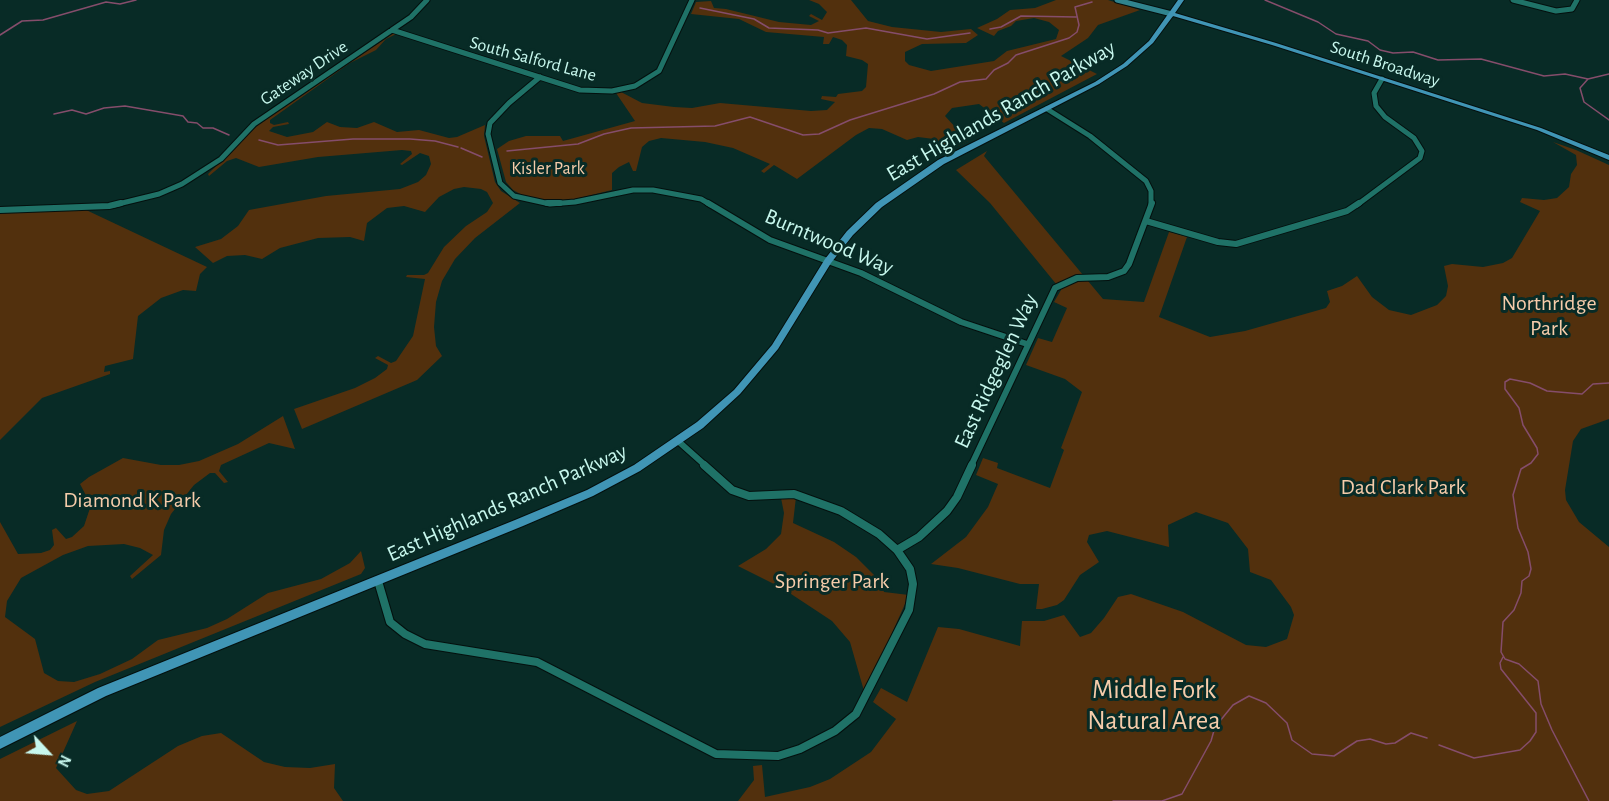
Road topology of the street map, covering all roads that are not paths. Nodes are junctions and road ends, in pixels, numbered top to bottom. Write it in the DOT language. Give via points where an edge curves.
graph roads {
  1 [pos="427,0"];
  2 [pos="692,0"];
  3 [pos="1117,0"];
  4 [pos="1129,0"];
  5 [pos="1181,0"];
  6 [pos="1187,0"];
  7 [pos="1514,0"];
  8 [pos="1576,0"];
  9 [pos="1149,8"];
  10 [pos="1172,15"];
  11 [pos="392,30"];
  12 [pos="540,77"];
  13 [pos="1382,79"];
  14 [pos="1047,110"];
  15 [pos="1609,158"];
  16 [pos="0,210"];
  17 [pos="1146,221"];
  18 [pos="828,261"];
  19 [pos="1027,344"];
  20 [pos="678,441"];
  21 [pos="897,550"];
  22 [pos="378,581"];
  23 [pos="0,743"];
  1 -- 11 [label="street, Gateway Drive"];
  2 -- 12 [label="street, South Salford Lane" via="663,65 648,80 601,92 580,90"];
  3 -- 9 [label="main road, South Broadway"];
  4 -- 9 [label="main road, South Broadway"];
  5 -- 10 [label="main road"];
  6 -- 10 [label="main road"];
  7 -- 8 [label="street" via="1556,11 1572,9"];
  9 -- 10 [label="main road, South Broadway"];
  10 -- 13 [label="main road, South Broadway"];
  10 -- 14 [label="main road, East Highlands Ranch Parkway" via="1151,42 1125,65"];
  11 -- 12 [label="street, South Salford Lane"];
  11 -- 16 [label="street, Gateway Drive" via="254,124 221,159 200,174 159,194 109,206"];
  12 -- 18 [label="street, Burntwood Way" via="490,123 488,134 500,183 514,196 550,204 633,190 675,192 701,199 770,240"];
  13 -- 15 [label="main road, South Broadway" via="1560,136"];
  13 -- 17 [label="street" via="1374,93 1376,106 1414,138 1422,151 1420,158 1347,211 1236,244"];
  14 -- 17 [label="street, East Ridgeglen Way" via="1090,136 1146,182 1153,199"];
  14 -- 18 [label="main road, East Highlands Ranch Parkway" via="941,162 908,183 850,233"];
  17 -- 19 [label="street, East Ridgeglen Way" via="1124,270 1108,277 1077,278 1055,288"];
  18 -- 19 [label="street, Burntwood Way" via="961,322"];
  18 -- 20 [label="main road, East Highlands Ranch Parkway" via="753,375 719,410"];
  19 -- 21 [label="street, East Ridgeglen Way" via="957,497 919,537"];
  20 -- 21 [label="street" via="732,490 749,496 794,494 828,505 866,525"];
  20 -- 22 [label="main road, East Highlands Ranch Parkway" via="590,493"];
  21 -- 22 [label="street" via="910,569 913,584 909,610 856,714 835,731 778,756 716,754 537,663 425,644 390,622"];
  22 -- 23 [label="main road, East Highlands Ranch Parkway" via="102,692"];
}
